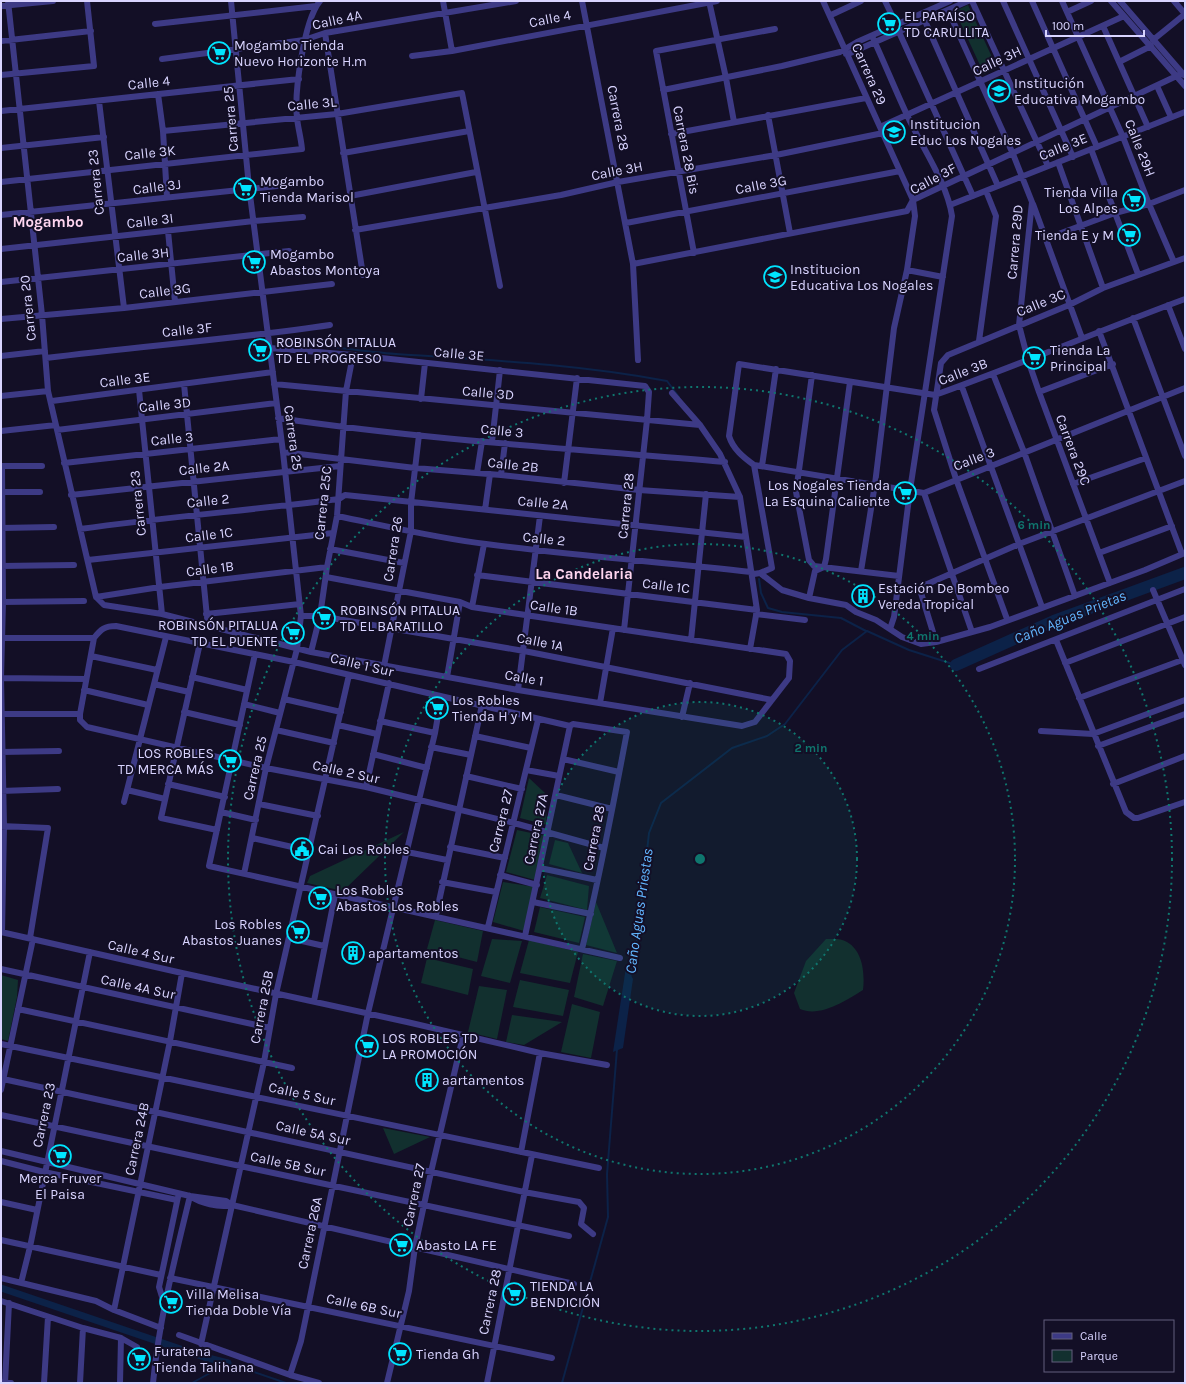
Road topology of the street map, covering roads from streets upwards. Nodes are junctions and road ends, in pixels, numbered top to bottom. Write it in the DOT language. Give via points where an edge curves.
graph roads {
  1 [pos="53,1"];
  2 [pos="87,1"];
  3 [pos="231,1"];
  4 [pos="443,1"];
  5 [pos="516,1"];
  6 [pos="582,1"];
  7 [pos="717,1"];
  8 [pos="823,1"];
  9 [pos="861,1"];
  10 [pos="885,1"];
  11 [pos="968,1"];
  12 [pos="972,1"];
  13 [pos="1003,1"];
  14 [pos="1032,1"];
  15 [pos="1062,1"];
  16 [pos="1091,1"];
  17 [pos="1111,1"];
  18 [pos="1120,1"];
  19 [pos="1174,1"];
  20 [pos="709,2"];
  21 [pos="946,2"];
  22 [pos="8,3"];
  23 [pos="318,3"];
  24 [pos="1,6"];
  25 [pos="948,10"];
  26 [pos="1067,12"];
  27 [pos="444,14"];
  28 [pos="1185,14"];
  29 [pos="831,15"];
  30 [pos="233,16"];
  31 [pos="1124,16"];
  32 [pos="925,21"];
  33 [pos="155,24"];
  34 [pos="588,24"];
  35 [pos="1103,26"];
  36 [pos="898,28"];
  37 [pos="775,29"];
  38 [pos="90,31"];
  39 [pos="325,33"];
  40 [pos="872,36"];
  41 [pos="1079,37"];
  42 [pos="12,40"];
  43 [pos="304,40"];
  44 [pos="1,41"];
  45 [pos="717,41"];
  46 [pos="876,43"];
  47 [pos="1152,43"];
  48 [pos="1054,48"];
  49 [pos="235,50"];
  50 [pos="842,50"];
  51 [pos="452,51"];
  52 [pos="848,54"];
  53 [pos="412,56"];
  54 [pos="162,59"];
  55 [pos="1029,60"];
  56 [pos="1119,62"];
  57 [pos="1004,71"];
  58 [pos="16,73"];
  59 [pos="1,75"];
  60 [pos="1182,75"];
  61 [pos="726,78"];
  62 [pos="299,79"];
  63 [pos="981,82"];
  64 [pos="240,85"];
  65 [pos="1157,86"];
  66 [pos="1185,86"];
  67 [pos="663,90"];
  68 [pos="957,93"];
  69 [pos="158,94"];
  70 [pos="1134,97"];
  71 [pos="866,98"];
  72 [pos="99,101"];
  73 [pos="932,104"];
  74 [pos="18,109"];
  75 [pos="1110,109"];
  76 [pos="1,111"];
  77 [pos="1185,112"];
  78 [pos="337,114"];
  79 [pos="768,115"];
  80 [pos="907,115"];
  81 [pos="297,117"];
  82 [pos="1171,117"];
  83 [pos="1086,119"];
  84 [pos="244,122"];
  85 [pos="734,122"];
  86 [pos="1148,127"];
  87 [pos="881,130"];
  88 [pos="163,131"];
  89 [pos="468,131"];
  90 [pos="1062,131"];
  91 [pos="671,134"];
  92 [pos="1123,136"];
  93 [pos="104,137"];
  94 [pos="1038,142"];
  95 [pos="23,146"];
  96 [pos="1,148"];
  97 [pos="1094,148"];
  98 [pos="343,153"];
  99 [pos="1013,154"];
  100 [pos="246,155"];
  101 [pos="776,155"];
  102 [pos="1072,156"];
  103 [pos="1058,162"];
  104 [pos="165,164"];
  105 [pos="989,165"];
  106 [pos="1048,166"];
  107 [pos="107,170"];
  108 [pos="900,171"];
  109 [pos="476,172"];
  110 [pos="678,172"];
  111 [pos="964,177"];
  112 [pos="1022,177"];
  113 [pos="27,179"];
  114 [pos="1,182"];
  115 [pos="315,182"];
  116 [pos="618,182"];
  117 [pos="998,186"];
  118 [pos="249,187"];
  119 [pos="942,187"];
  120 [pos="1185,190"];
  121 [pos="986,191"];
  122 [pos="783,193"];
  123 [pos="350,196"];
  124 [pos="973,196"];
  125 [pos="168,197"];
  126 [pos="913,200"];
  127 [pos="1032,202"];
  128 [pos="110,204"];
  129 [pos="1149,204"];
  130 [pos="950,205"];
  131 [pos="484,208"];
  132 [pos="30,212"];
  133 [pos="686,212"];
  134 [pos="1115,213"];
  135 [pos="1,215"];
  136 [pos="303,217"];
  137 [pos="254,221"];
  138 [pos="626,223"];
  139 [pos="1082,226"];
  140 [pos="355,230"];
  141 [pos="168,231"];
  142 [pos="790,233"];
  143 [pos="115,237"];
  144 [pos="1045,239"];
  145 [pos="33,245"];
  146 [pos="1,249"];
  147 [pos="288,251"];
  148 [pos="694,253"];
  149 [pos="257,254"];
  150 [pos="1185,258"];
  151 [pos="1174,262"];
  152 [pos="171,264"];
  153 [pos="633,264"];
  154 [pos="118,269"];
  155 [pos="907,270"];
  156 [pos="1138,274"];
  157 [pos="363,275"];
  158 [pos="943,277"];
  159 [pos="38,278"];
  160 [pos="1,282"];
  161 [pos="332,284"];
  162 [pos="500,286"];
  163 [pos="1103,288"];
  164 [pos="262,292"];
  165 [pos="1185,299"];
  166 [pos="175,302"];
  167 [pos="1168,305"];
  168 [pos="1069,306"];
  169 [pos="124,308"];
  170 [pos="42,315"];
  171 [pos="1133,318"];
  172 [pos="1,319"];
  173 [pos="330,324"];
  174 [pos="1019,325"];
  175 [pos="1099,331"];
  176 [pos="268,334"];
  177 [pos="1082,338"];
  178 [pos="979,341"];
  179 [pos="270,348"];
  180 [pos="1185,349"];
  181 [pos="353,354"];
  182 [pos="45,355"];
  183 [pos="1,356"];
  184 [pos="638,360"];
  185 [pos="1028,360"];
  186 [pos="425,363"];
  187 [pos="1112,364"];
  188 [pos="776,369"];
  189 [pos="500,370"];
  190 [pos="273,372"];
  191 [pos="993,374"];
  192 [pos="812,375"];
  193 [pos="577,378"];
  194 [pos="850,382"];
  195 [pos="184,384"];
  196 [pos="274,384"];
  197 [pos="645,386"];
  198 [pos="886,386"];
  199 [pos="962,387"];
  200 [pos="1185,388"];
  201 [pos="138,390"];
  202 [pos="48,391"];
  203 [pos="346,391"];
  204 [pos="1039,392"];
  205 [pos="672,393"];
  206 [pos="926,393"];
  207 [pos="935,395"];
  208 [pos="1,396"];
  209 [pos="1163,397"];
  210 [pos="421,400"];
  211 [pos="52,401"];
  212 [pos="276,403"];
  213 [pos="496,405"];
  214 [pos="1130,411"];
  215 [pos="573,413"];
  216 [pos="186,415"];
  217 [pos="278,418"];
  218 [pos="140,419"];
  219 [pos="647,420"];
  220 [pos="700,425"];
  221 [pos="56,428"];
  222 [pos="342,428"];
  223 [pos="1,431"];
  224 [pos="418,435"];
  225 [pos="282,439"];
  226 [pos="1056,439"];
  227 [pos="482,441"];
  228 [pos="492,442"];
  229 [pos="505,444"];
  230 [pos="569,448"];
  231 [pos="190,449"];
  232 [pos="283,452"];
  233 [pos="1024,452"];
  234 [pos="145,454"];
  235 [pos="643,454"];
  236 [pos="1185,456"];
  237 [pos="1146,458"];
  238 [pos="725,462"];
  239 [pos="64,463"];
  240 [pos="340,463"];
  241 [pos="754,465"];
  242 [pos="991,465"];
  243 [pos="1,466"];
  244 [pos="42,466"];
  245 [pos="762,466"];
  246 [pos="415,468"];
  247 [pos="286,471"];
  248 [pos="798,472"];
  249 [pos="477,473"];
  250 [pos="490,474"];
  251 [pos="501,475"];
  252 [pos="836,479"];
  253 [pos="956,479"];
  254 [pos="1185,481"];
  255 [pos="195,482"];
  256 [pos="564,483"];
  257 [pos="875,484"];
  258 [pos="1073,484"];
  259 [pos="150,487"];
  260 [pos="639,490"];
  261 [pos="910,490"];
  262 [pos="1159,491"];
  263 [pos="1,492"];
  264 [pos="40,492"];
  265 [pos="924,493"];
  266 [pos="706,494"];
  267 [pos="71,495"];
  268 [pos="740,497"];
  269 [pos="339,499"];
  270 [pos="411,503"];
  271 [pos="290,505"];
  272 [pos="484,510"];
  273 [pos="197,514"];
  274 [pos="337,516"];
  275 [pos="540,516"];
  276 [pos="1086,518"];
  277 [pos="152,519"];
  278 [pos="636,525"];
  279 [pos="1172,526"];
  280 [pos="54,527"];
  281 [pos="2,528"];
  282 [pos="80,529"];
  283 [pos="411,531"];
  284 [pos="1052,531"];
  285 [pos="702,532"];
  286 [pos="333,533"];
  287 [pos="293,537"];
  288 [pos="746,537"];
  289 [pos="484,544"];
  290 [pos="1019,544"];
  291 [pos="200,548"];
  292 [pos="330,549"];
  293 [pos="536,551"];
  294 [pos="1099,553"];
  295 [pos="156,554"];
  296 [pos="1183,554"];
  297 [pos="88,560"];
  298 [pos="986,560"];
  299 [pos="632,561"];
  300 [pos="404,563"];
  301 [pos="74,564"];
  302 [pos="2,566"];
  303 [pos="698,566"];
  304 [pos="824,566"];
  305 [pos="327,567"];
  306 [pos="296,571"];
  307 [pos="861,571"];
  308 [pos="751,572"];
  309 [pos="760,573"];
  310 [pos="951,574"];
  311 [pos="477,575"];
  312 [pos="899,576"];
  313 [pos="326,577"];
  314 [pos="203,582"];
  315 [pos="532,582"];
  316 [pos="1110,583"];
  317 [pos="160,587"];
  318 [pos="1185,589"];
  319 [pos="1153,590"];
  320 [pos="398,592"];
  321 [pos="628,594"];
  322 [pos="1075,596"];
  323 [pos="96,597"];
  324 [pos="809,598"];
  325 [pos="1157,600"];
  326 [pos="84,601"];
  327 [pos="2,602"];
  328 [pos="460,602"];
  329 [pos="694,602"];
  330 [pos="300,604"];
  331 [pos="472,607"];
  332 [pos="1042,607"];
  333 [pos="757,612"];
  334 [pos="162,614"];
  335 [pos="206,614"];
  336 [pos="301,616"];
  337 [pos="320,616"];
  338 [pos="528,616"];
  339 [pos="1185,617"];
  340 [pos="1007,619"];
  341 [pos="805,620"];
  342 [pos="1167,624"];
  343 [pos="208,627"];
  344 [pos="392,628"];
  345 [pos="613,628"];
  346 [pos="890,629"];
  347 [pos="624,630"];
  348 [pos="972,632"];
  349 [pos="166,637"];
  350 [pos="2,638"];
  351 [pos="94,638"];
  352 [pos="454,639"];
  353 [pos="690,640"];
  354 [pos="1056,640"];
  355 [pos="936,642"];
  356 [pos="200,643"];
  357 [pos="750,649"];
  358 [pos="524,650"];
  359 [pos="311,652"];
  360 [pos="782,653"];
  361 [pos="255,654"];
  362 [pos="296,655"];
  363 [pos="90,656"];
  364 [pos="1184,661"];
  365 [pos="1065,662"];
  366 [pos="384,666"];
  367 [pos="606,667"];
  368 [pos="979,669"];
  369 [pos="157,670"];
  370 [pos="349,675"];
  371 [pos="192,677"];
  372 [pos="447,677"];
  373 [pos="1,678"];
  374 [pos="86,679"];
  375 [pos="388,683"];
  376 [pos="690,683"];
  377 [pos="154,684"];
  378 [pos="84,690"];
  379 [pos="247,690"];
  380 [pos="518,690"];
  381 [pos="189,692"];
  382 [pos="438,696"];
  383 [pos="1079,698"];
  384 [pos="284,699"];
  385 [pos="772,700"];
  386 [pos="1185,700"];
  387 [pos="244,704"];
  388 [pos="600,704"];
  389 [pos="148,705"];
  390 [pos="482,705"];
  391 [pos="184,712"];
  392 [pos="341,712"];
  393 [pos="280,713"];
  394 [pos="1,714"];
  395 [pos="80,714"];
  396 [pos="1185,714"];
  397 [pos="682,717"];
  398 [pos="538,720"];
  399 [pos="380,721"];
  400 [pos="240,725"];
  401 [pos="338,725"];
  402 [pos="570,726"];
  403 [pos="276,730"];
  404 [pos="1041,731"];
  405 [pos="627,732"];
  406 [pos="434,733"];
  407 [pos="377,734"];
  408 [pos="1093,734"];
  409 [pos="475,736"];
  410 [pos="139,738"];
  411 [pos="334,743"];
  412 [pos="1098,746"];
  413 [pos="176,747"];
  414 [pos="431,747"];
  415 [pos="532,748"];
  416 [pos="59,751"];
  417 [pos="2,752"];
  418 [pos="373,754"];
  419 [pos="471,754"];
  420 [pos="1185,756"];
  421 [pos="563,759"];
  422 [pos="233,760"];
  423 [pos="266,768"];
  424 [pos="427,768"];
  425 [pos="526,770"];
  426 [pos="619,772"];
  427 [pos="466,776"];
  428 [pos="559,776"];
  429 [pos="326,780"];
  430 [pos="168,784"];
  431 [pos="1114,784"];
  432 [pos="366,787"];
  433 [pos="58,789"];
  434 [pos="522,789"];
  435 [pos="127,790"];
  436 [pos="2,791"];
  437 [pos="556,795"];
  438 [pos="225,797"];
  439 [pos="165,799"];
  440 [pos="419,801"];
  441 [pos="124,802"];
  442 [pos="1185,802"];
  443 [pos="259,804"];
  444 [pos="612,809"];
  445 [pos="458,810"];
  446 [pos="221,812"];
  447 [pos="318,816"];
  448 [pos="256,820"];
  449 [pos="514,823"];
  450 [pos="2,826"];
  451 [pos="217,830"];
  452 [pos="548,833"];
  453 [pos="252,838"];
  454 [pos="450,848"];
  455 [pos="604,848"];
  456 [pos="310,851"];
  457 [pos="407,852"];
  458 [pos="505,858"];
  459 [pos="447,860"];
  460 [pos="540,868"];
  461 [pos="244,874"];
  462 [pos="500,875"];
  463 [pos="598,880"];
  464 [pos="442,882"];
  465 [pos="537,885"];
  466 [pos="301,887"];
  467 [pos="496,892"];
  468 [pos="335,895"];
  469 [pos="533,902"];
  470 [pos="393,908"];
  471 [pos="591,914"];
  472 [pos="436,915"];
  473 [pos="488,927"];
  474 [pos="2,932"];
  475 [pos="525,936"];
  476 [pos="289,938"];
  477 [pos="32,939"];
  478 [pos="324,946"];
  479 [pos="582,949"];
  480 [pos="90,952"];
  481 [pos="620,958"];
  482 [pos="1,969"];
  483 [pos="26,974"];
  484 [pos="182,974"];
  485 [pos="83,987"];
  486 [pos="276,994"];
  487 [pos="314,1002"];
  488 [pos="176,1008"];
  489 [pos="18,1009"];
  490 [pos="368,1013"];
  491 [pos="76,1021"];
  492 [pos="270,1028"];
  493 [pos="462,1036"];
  494 [pos="170,1041"];
  495 [pos="1,1044"];
  496 [pos="10,1046"];
  497 [pos="540,1053"];
  498 [pos="68,1057"];
  499 [pos="264,1062"];
  500 [pos="607,1064"];
  501 [pos="292,1068"];
  502 [pos="162,1077"];
  503 [pos="3,1080"];
  504 [pos="1,1090"];
  505 [pos="61,1092"];
  506 [pos="256,1097"];
  507 [pos="155,1112"];
  508 [pos="1,1115"];
  509 [pos="348,1116"];
  510 [pos="54,1126"];
  511 [pos="248,1132"];
  512 [pos="439,1135"];
  513 [pos="147,1146"];
  514 [pos="340,1151"];
  515 [pos="2,1152"];
  516 [pos="521,1152"];
  517 [pos="532,1155"];
  518 [pos="1,1161"];
  519 [pos="46,1163"];
  520 [pos="240,1166"];
  521 [pos="599,1168"];
  522 [pos="44,1172"];
  523 [pos="431,1172"];
  524 [pos="139,1184"];
  525 [pos="332,1186"];
  526 [pos="524,1192"];
  527 [pos="138,1193"];
  528 [pos="179,1193"];
  529 [pos="190,1196"];
  530 [pos="177,1200"];
  531 [pos="1,1202"];
  532 [pos="232,1205"];
  533 [pos="424,1205"];
  534 [pos="37,1210"];
  535 [pos="518,1226"];
  536 [pos="324,1227"];
  537 [pos="593,1234"];
  538 [pos="569,1236"];
  539 [pos="1,1240"];
  540 [pos="30,1247"];
  541 [pos="415,1247"];
  542 [pos="123,1267"];
  543 [pos="510,1269"];
  544 [pos="161,1275"];
  545 [pos="1,1278"];
  546 [pos="170,1278"];
  547 [pos="21,1283"];
  548 [pos="574,1284"];
  549 [pos="214,1287"];
  550 [pos="1,1301"];
  551 [pos="9,1303"];
  552 [pos="165,1304"];
  553 [pos="308,1307"];
  554 [pos="114,1310"];
  555 [pos="48,1316"];
  556 [pos="399,1326"];
  557 [pos="83,1328"];
  558 [pos="160,1330"];
  559 [pos="179,1335"];
  560 [pos="121,1338"];
  561 [pos="201,1344"];
  562 [pos="137,1347"];
  563 [pos="494,1347"];
  564 [pos="552,1358"];
  565 [pos="290,1375"];
  566 [pos="1,1382"];
  567 [pos="5,1383"];
  568 [pos="11,1383"];
  569 [pos="44,1383"];
  570 [pos="80,1383"];
  571 [pos="120,1383"];
  572 [pos="153,1383"];
  573 [pos="319,1383"];
  574 [pos="387,1383"];
  575 [pos="487,1383"];
  1 -- 22 [label="street"];
  2 -- 38 [label="street"];
  3 -- 30 [label="street, Carrera 25"];
  4 -- 27 [label="street"];
  5 -- 27 [label="street, Calle 4A"];
  6 -- 34 [label="street, Carrera 28"];
  7 -- 20 [label="street, Calle 4"];
  8 -- 29 [label="street, Carrera 29"];
  9 -- 29 [label="street"];
  10 -- 36 [label="street"];
  11 -- 25 [label="street"];
  12 -- 57 [label="street"];
  13 -- 55 [label="street"];
  14 -- 48 [label="street"];
  15 -- 26 [label="street, Calle 29H"];
  16 -- 26 [label="street"];
  17 -- 31 [label="street"];
  18 -- 47 [label="street"];
  19 -- 28 [label="street"];
  20 -- 34 [label="street, Calle 4"];
  20 -- 45 [label="street"];
  21 -- 36 [label="street"];
  22 -- 24 [label="street"];
  22 -- 42 [label="street, Carrera 20"];
  23 -- 30 [label="street"];
  23 -- 43 [label="street"];
  25 -- 32 [label="street"];
  25 -- 63 [label="street, Carrera 29D"];
  26 -- 41 [label="street, Calle 29H"];
  27 -- 39 [label="street, Calle 4A"];
  27 -- 51 [label="street"];
  28 -- 47 [label="street"];
  29 -- 50 [label="street, Carrera 29"];
  30 -- 33 [label="street"];
  30 -- 49 [label="street, Carrera 25"];
  31 -- 35 [label="street, Calle 3H"];
  31 -- 47 [label="street"];
  32 -- 36 [label="street"];
  32 -- 68 [label="street"];
  34 -- 51 [label="street, Calle 4"];
  34 -- 116 [label="street, Carrera 28"];
  35 -- 41 [label="street, Calle 3H"];
  35 -- 56 [label="street"];
  36 -- 40 [label="street"];
  36 -- 46 [label="street"];
  36 -- 73 [label="street"];
  37 -- 45 [label="street"];
  38 -- 42 [label="street"];
  38 -- 58 [label="street" via="94,66"];
  39 -- 43 [label="street, Calle 4A"];
  39 -- 78 [label="street"];
  40 -- 46 [label="street"];
  40 -- 50 [label="street"];
  41 -- 48 [label="street, Calle 3H"];
  41 -- 75 [label="street, Calle 29H"];
  42 -- 44 [label="street"];
  42 -- 58 [label="street, Carrera 20"];
  43 -- 49 [label="street, Calle 4A"];
  43 -- 62 [label="street"];
  45 -- 61 [label="street"];
  45 -- 67 [label="street, Carrera 28 Bis" via="656,51"];
  46 -- 52 [label="street"];
  46 -- 80 [label="street"];
  47 -- 56 [label="street"];
  47 -- 60 [label="street"];
  48 -- 55 [label="street, Calle 3H"];
  48 -- 83 [label="street"];
  49 -- 54 [label="street, Calle 4A"];
  49 -- 64 [label="street, Carrera 25"];
  50 -- 52 [label="street"];
  50 -- 61 [label="street"];
  51 -- 53 [label="street, Calle 4"];
  52 -- 71 [label="street, Carrera 29"];
  55 -- 57 [label="street, Calle 3H"];
  55 -- 90 [label="street"];
  56 -- 70 [label="street"];
  57 -- 63 [label="street, Calle 3H"];
  57 -- 94 [label="street"];
  58 -- 59 [label="street"];
  58 -- 74 [label="street, Carrera 20"];
  60 -- 65 [label="street, Calle 3F"];
  60 -- 66 [label="street"];
  61 -- 67 [label="street"];
  61 -- 85 [label="street"];
  62 -- 64 [label="street, Calle 4"];
  62 -- 81 [label="street"];
  63 -- 68 [label="street, Calle 3H"];
  63 -- 99 [label="street, Carrera 29D"];
  64 -- 69 [label="street, Calle 4"];
  64 -- 84 [label="street, Carrera 25"];
  65 -- 70 [label="street, Calle 3F"];
  65 -- 82 [label="street"];
  67 -- 91 [label="street, Carrera 28 Bis"];
  68 -- 73 [label="street, Calle 3H"];
  68 -- 105 [label="street"];
  69 -- 72 [label="street, Calle 4"];
  69 -- 88 [label="street"];
  70 -- 75 [label="street, Calle 3F"];
  70 -- 86 [label="street"];
  71 -- 79 [label="street"];
  71 -- 87 [label="street, Carrera 29"];
  72 -- 74 [label="street, Calle 4"];
  72 -- 93 [label="street, Carrera 23"];
  73 -- 80 [label="street, Calle 3H"];
  73 -- 111 [label="street"];
  74 -- 76 [label="street, Calle 4"];
  74 -- 95 [label="street, Carrera 20"];
  75 -- 83 [label="street, Calle 3F"];
  75 -- 92 [label="street, Calle 29H"];
  77 -- 82 [label="street, Calle 3E"];
  78 -- 81 [label="street, Calle 3L"];
  78 -- 89 [label="street, Calle 3L" via="462,93"];
  78 -- 98 [label="street"];
  79 -- 85 [label="street"];
  79 -- 101 [label="street"];
  80 -- 87 [label="street, Calle 3H"];
  80 -- 119 [label="street"];
  81 -- 84 [label="street, Calle 3L"];
  81 -- 100 [label="street, Calle 3K" via="302,149"];
  82 -- 86 [label="street, Calle 3E"];
  83 -- 90 [label="street, Calle 3F"];
  83 -- 97 [label="street"];
  84 -- 88 [label="street, Calle 3L"];
  84 -- 100 [label="street, Carrera 25"];
  85 -- 91 [label="street"];
  86 -- 92 [label="street, Calle 3E"];
  87 -- 101 [label="street, Calle 3H"];
  87 -- 108 [label="street, Carrera 29"];
  88 -- 104 [label="street"];
  89 -- 98 [label="street"];
  89 -- 109 [label="street"];
  90 -- 94 [label="street, Calle 3F"];
  90 -- 102 [label="street"];
  91 -- 110 [label="street, Carrera 28 Bis"];
  92 -- 97 [label="street, Calle 3E"];
  92 -- 129 [label="street, Calle 29H"];
  93 -- 95 [label="street"];
  93 -- 107 [label="street, Carrera 23"];
  94 -- 99 [label="street, Calle 3F"];
  94 -- 106 [label="street"];
  95 -- 96 [label="street"];
  95 -- 113 [label="street, Carrera 20"];
  97 -- 102 [label="street, Calle 3E"];
  97 -- 134 [label="street"];
  98 -- 123 [label="street"];
  99 -- 105 [label="street, Calle 3F"];
  99 -- 112 [label="street, Carrera 29D"];
  100 -- 104 [label="street, Calle 3K"];
  100 -- 118 [label="street, Carrera 25"];
  101 -- 110 [label="street, Calle 3H"];
  101 -- 122 [label="street"];
  102 -- 103 [label="street, Calle 3E"];
  103 -- 106 [label="street, Calle 3E"];
  103 -- 139 [label="street"];
  104 -- 107 [label="street, Calle 3K"];
  104 -- 125 [label="street"];
  105 -- 111 [label="street, Calle 3F"];
  105 -- 117 [label="street"];
  106 -- 112 [label="street, Calle 3E"];
  107 -- 113 [label="street, Calle 3K"];
  107 -- 128 [label="street, Carrera 23"];
  108 -- 122 [label="street, Calle 3G"];
  108 -- 126 [label="street, Carrera 29"];
  109 -- 123 [label="street"];
  109 -- 131 [label="street"];
  110 -- 116 [label="street, Calle 3H"];
  110 -- 133 [label="street, Carrera 28 Bis"];
  111 -- 119 [label="street, Calle 3F"];
  111 -- 124 [label="street"];
  112 -- 117 [label="street, Calle 3E"];
  112 -- 127 [label="street, Carrera 29D"];
  113 -- 114 [label="street, Calle 3K"];
  113 -- 132 [label="street, Carrera 20"];
  115 -- 118 [label="street, Calle 3J"];
  116 -- 131 [label="street, Calle 3H"];
  116 -- 138 [label="street, Carrera 28"];
  117 -- 121 [label="street, Calle 3E"];
  118 -- 125 [label="street, Calle 3J"];
  118 -- 137 [label="street, Carrera 25"];
  119 -- 126 [label="street, Calle 3F"];
  119 -- 130 [label="street"];
  120 -- 129 [label="street"];
  121 -- 124 [label="street, Calle 3E"];
  121 -- 178 [label="street" via="996,216"];
  122 -- 133 [label="street, Calle 3G"];
  122 -- 142 [label="street"];
  123 -- 140 [label="street"];
  124 -- 130 [label="street, Calle 3E"];
  125 -- 128 [label="street, Calle 3J"];
  126 -- 142 [label="street, Calle 3F" via="907,211"];
  126 -- 155 [label="street" via="915,216"];
  127 -- 144 [label="street"];
  127 -- 174 [label="street, Carrera 29D"];
  128 -- 132 [label="street, Calle 3J"];
  128 -- 143 [label="street, Carrera 23"];
  129 -- 134 [label="street"];
  129 -- 151 [label="street, Calle 29H"];
  130 -- 158 [label="street" via="952,216"];
  131 -- 140 [label="street, Calle 3H"];
  131 -- 162 [label="street"];
  132 -- 135 [label="street, Calle 3J"];
  132 -- 145 [label="street, Carrera 20"];
  133 -- 138 [label="street, Calle 3G"];
  133 -- 148 [label="street, Carrera 28 Bis"];
  134 -- 139 [label="street"];
  134 -- 156 [label="street"];
  136 -- 137 [label="street, Calle 3I"];
  137 -- 141 [label="street, Calle 3I"];
  137 -- 149 [label="street, Carrera 25"];
  138 -- 153 [label="street, Carrera 28"];
  139 -- 144 [label="street"];
  139 -- 163 [label="street"];
  140 -- 157 [label="street"];
  141 -- 143 [label="street, Calle 3I"];
  141 -- 152 [label="street"];
  142 -- 148 [label="street, Calle 3F"];
  143 -- 145 [label="street, Calle 3I"];
  143 -- 154 [label="street, Carrera 23"];
  144 -- 168 [label="street"];
  145 -- 146 [label="street, Calle 3I"];
  145 -- 159 [label="street, Carrera 20"];
  147 -- 149 [label="street, Calle 3H"];
  148 -- 153 [label="street, Calle 3F"];
  149 -- 152 [label="street, Calle 3H"];
  149 -- 164 [label="street, Carrera 25"];
  150 -- 151 [label="street, Calle 3C"];
  151 -- 156 [label="street, Calle 3C"];
  152 -- 154 [label="street, Calle 3H"];
  152 -- 166 [label="street"];
  153 -- 184 [label="street, Carrera 28"];
  154 -- 159 [label="street, Calle 3H"];
  154 -- 169 [label="street, Carrera 23"];
  155 -- 158 [label="street"];
  155 -- 198 [label="street" via="894,328"];
  156 -- 163 [label="street, Calle 3C"];
  158 -- 206 [label="street"];
  159 -- 160 [label="street, Calle 3H"];
  159 -- 170 [label="street, Carrera 20"];
  161 -- 164 [label="street, Calle 3G"];
  163 -- 168 [label="street, Calle 3C"];
  164 -- 166 [label="street, Calle 3G"];
  164 -- 176 [label="street, Carrera 25"];
  165 -- 167 [label="street, Calle 3B"];
  166 -- 169 [label="street, Calle 3G"];
  167 -- 171 [label="street, Calle 3B"];
  167 -- 180 [label="street"];
  168 -- 174 [label="street, Calle 3C"];
  168 -- 177 [label="street"];
  169 -- 170 [label="street, Calle 3G"];
  170 -- 172 [label="street, Calle 3G"];
  170 -- 182 [label="street, Carrera 20"];
  171 -- 175 [label="street, Calle 3B"];
  171 -- 209 [label="street"];
  173 -- 176 [label="street, Calle 3F"];
  174 -- 178 [label="street, Calle 3C"];
  174 -- 185 [label="street, Carrera 29C"];
  175 -- 177 [label="street, Calle 3B"];
  175 -- 187 [label="street"];
  176 -- 179 [label="street, Carrera 25"];
  176 -- 182 [label="street, Calle 3F"];
  177 -- 185 [label="street, Calle 3B"];
  178 -- 207 [label="street, Calle 3C" via="944,358"];
  179 -- 181 [label="street, Calle 3E"];
  179 -- 190 [label="street, Carrera 25"];
  181 -- 186 [label="street, Calle 3E"];
  181 -- 203 [label="street, Carrera 25C"];
  182 -- 183 [label="street, Calle 3F"];
  182 -- 202 [label="street, Carrera 20"];
  185 -- 191 [label="street, Calle 3B"];
  185 -- 204 [label="street, Carrera 29C"];
  186 -- 189 [label="street, Calle 3E"];
  186 -- 210 [label="street"];
  187 -- 204 [label="street"];
  187 -- 214 [label="street"];
  188 -- 192 [label="street, Calle 3B"];
  188 -- 241 [label="street, Calle 3B" via="739,364 729,436 743,458"];
  188 -- 245 [label="street"];
  189 -- 193 [label="street, Calle 3E"];
  189 -- 213 [label="street"];
  190 -- 195 [label="street, Calle 3E"];
  190 -- 196 [label="street, Carrera 25"];
  191 -- 199 [label="street, Calle 3B"];
  191 -- 233 [label="street"];
  192 -- 194 [label="street, Calle 3B"];
  192 -- 248 [label="street"];
  193 -- 197 [label="street, Calle 3E"];
  193 -- 215 [label="street"];
  194 -- 198 [label="street, Calle 3B"];
  194 -- 252 [label="street"];
  195 -- 201 [label="street, Calle 3E"];
  195 -- 216 [label="street"];
  196 -- 203 [label="street, Calle 3D"];
  196 -- 212 [label="street, Carrera 25"];
  197 -- 219 [label="street, Carrera 28" via="649,392"];
  198 -- 206 [label="street, Calle 3B"];
  198 -- 257 [label="street"];
  199 -- 207 [label="street, Calle 3B"];
  199 -- 242 [label="street"];
  200 -- 209 [label="street, Calle 3"];
  201 -- 211 [label="street, Calle 3E"];
  201 -- 218 [label="street, Carrera 23"];
  202 -- 208 [label="street"];
  202 -- 211 [label="street, Carrera 20"];
  203 -- 210 [label="street, Calle 3D"];
  203 -- 222 [label="street, Carrera 25C"];
  204 -- 226 [label="street, Carrera 29C"];
  205 -- 220 [label="street"];
  206 -- 207 [label="street, Calle 3B"];
  206 -- 261 [label="street"];
  207 -- 253 [label="street" via="934,410"];
  209 -- 214 [label="street, Calle 3"];
  209 -- 236 [label="street"];
  210 -- 213 [label="street, Calle 3D"];
  211 -- 221 [label="street, Carrera 20"];
  212 -- 216 [label="street, Calle 3D"];
  212 -- 217 [label="street, Carrera 25"];
  213 -- 215 [label="street, Calle 3D"];
  213 -- 228 [label="street"];
  214 -- 226 [label="street, Calle 3"];
  214 -- 237 [label="street"];
  215 -- 219 [label="street, Calle 3D"];
  215 -- 230 [label="street"];
  216 -- 218 [label="street, Calle 3D"];
  216 -- 231 [label="street"];
  217 -- 222 [label="street, Calle 3"];
  217 -- 225 [label="street, Carrera 25"];
  218 -- 221 [label="street, Calle 3D"];
  218 -- 234 [label="street, Carrera 23"];
  219 -- 220 [label="street, Calle 3D"];
  219 -- 235 [label="street, Carrera 28"];
  220 -- 238 [label="street"];
  221 -- 223 [label="street, Calle 3D"];
  221 -- 239 [label="street, Carrera 20"];
  222 -- 224 [label="street, Calle 3"];
  222 -- 240 [label="street, Carrera 25C"];
  224 -- 227 [label="street, Calle 3"];
  224 -- 246 [label="street, Carrera 26"];
  225 -- 231 [label="street, Calle 3"];
  225 -- 232 [label="street, Carrera 25"];
  226 -- 233 [label="street, Calle 3"];
  226 -- 258 [label="street, Carrera 29C"];
  227 -- 228 [label="street, Calle 3"];
  227 -- 249 [label="street"];
  228 -- 229 [label="street, Calle 3"];
  229 -- 230 [label="street, Calle 3"];
  229 -- 251 [label="street"];
  230 -- 235 [label="street, Calle 3"];
  230 -- 256 [label="street"];
  231 -- 234 [label="street, Calle 3"];
  231 -- 255 [label="street"];
  232 -- 240 [label="street, Calle 2B"];
  232 -- 247 [label="street, Carrera 25"];
  233 -- 242 [label="street, Calle 3"];
  233 -- 284 [label="street"];
  234 -- 239 [label="street, Calle 3"];
  234 -- 259 [label="street, Carrera 23"];
  235 -- 238 [label="street, Calle 3"];
  235 -- 260 [label="street, Carrera 28"];
  237 -- 258 [label="street"];
  237 -- 262 [label="street"];
  238 -- 268 [label="street"];
  239 -- 267 [label="street, Carrera 20"];
  240 -- 246 [label="street, Calle 2B"];
  240 -- 247 [label="street, Calle 2A"];
  240 -- 269 [label="street, Carrera 25C"];
  241 -- 245 [label="street"];
  241 -- 309 [label="street" via="772,568"];
  242 -- 253 [label="street, Calle 3"];
  242 -- 290 [label="street"];
  243 -- 244 [label="street"];
  243 -- 263 [label="street"];
  245 -- 248 [label="street"];
  246 -- 249 [label="street, Calle 2B"];
  246 -- 270 [label="street, Carrera 26"];
  247 -- 255 [label="street, Calle 2A"];
  247 -- 271 [label="street, Carrera 25"];
  248 -- 252 [label="street"];
  248 -- 304 [label="street" via="796,492 809,560 814,566"];
  249 -- 250 [label="street, Calle 2B"];
  250 -- 251 [label="street, Calle 2B"];
  250 -- 272 [label="street"];
  251 -- 256 [label="street, Calle 2B"];
  252 -- 257 [label="street"];
  252 -- 304 [label="street"];
  253 -- 265 [label="street, Calle 3"];
  253 -- 298 [label="street"];
  254 -- 262 [label="street"];
  255 -- 259 [label="street, Calle 2A"];
  255 -- 273 [label="street"];
  256 -- 260 [label="street, Calle 2B"];
  257 -- 261 [label="street"];
  257 -- 307 [label="street"];
  258 -- 276 [label="street, Carrera 29C"];
  259 -- 267 [label="street, Calle 2A"];
  259 -- 277 [label="street, Carrera 23"];
  260 -- 266 [label="street, Calle 2B"];
  260 -- 278 [label="street, Carrera 28"];
  261 -- 265 [label="street"];
  261 -- 312 [label="street"];
  262 -- 276 [label="street"];
  262 -- 279 [label="street"];
  263 -- 264 [label="street"];
  263 -- 281 [label="street"];
  265 -- 310 [label="street"];
  266 -- 268 [label="street, Calle 2B"];
  266 -- 285 [label="street"];
  267 -- 282 [label="street, Carrera 20"];
  268 -- 288 [label="street"];
  269 -- 270 [label="street, Calle 2A" via="345,495"];
  269 -- 271 [label="street, Calle 2"];
  269 -- 274 [label="street, Carrera 25C"];
  270 -- 272 [label="street, Calle 2A"];
  270 -- 283 [label="street, Carrera 26"];
  271 -- 273 [label="street, Calle 2"];
  271 -- 287 [label="street, Carrera 25"];
  272 -- 275 [label="street, Calle 2A"];
  273 -- 277 [label="street, Calle 2"];
  273 -- 291 [label="street"];
  274 -- 283 [label="street, Calle 2"];
  274 -- 286 [label="street, Carrera 25C"];
  275 -- 278 [label="street, Calle 2A"];
  275 -- 293 [label="street"];
  276 -- 284 [label="street"];
  276 -- 294 [label="street, Carrera 29C"];
  277 -- 282 [label="street, Calle 2"];
  277 -- 295 [label="street, Carrera 23"];
  278 -- 285 [label="street, Calle 2A"];
  278 -- 299 [label="street, Carrera 28"];
  279 -- 294 [label="street"];
  279 -- 296 [label="street"];
  280 -- 281 [label="street"];
  281 -- 302 [label="street"];
  282 -- 297 [label="street, Carrera 20"];
  283 -- 289 [label="street, Calle 2"];
  283 -- 300 [label="street, Carrera 26"];
  284 -- 290 [label="street"];
  284 -- 322 [label="street"];
  285 -- 288 [label="street, Calle 2A"];
  285 -- 303 [label="street"];
  286 -- 287 [label="street, Calle 1C"];
  286 -- 292 [label="street, Carrera 25C"];
  287 -- 291 [label="street, Calle 1C"];
  287 -- 306 [label="street, Carrera 25"];
  288 -- 308 [label="street"];
  289 -- 293 [label="street, Calle 2"];
  289 -- 311 [label="street"];
  290 -- 298 [label="street"];
  290 -- 332 [label="street"];
  291 -- 295 [label="street, Calle 1C"];
  291 -- 314 [label="street"];
  292 -- 300 [label="street"];
  292 -- 305 [label="street, Carrera 25C"];
  293 -- 299 [label="street, Calle 2"];
  293 -- 315 [label="street"];
  294 -- 316 [label="street, Carrera 29C"];
  295 -- 297 [label="street, Calle 1C"];
  295 -- 317 [label="street, Carrera 23"];
  296 -- 316 [label="street"];
  297 -- 323 [label="street, Carrera 20"];
  298 -- 310 [label="street"];
  298 -- 340 [label="street"];
  299 -- 303 [label="street, Calle 2"];
  299 -- 321 [label="street, Carrera 28"];
  300 -- 320 [label="street, Carrera 26"];
  301 -- 302 [label="street"];
  302 -- 327 [label="street"];
  303 -- 308 [label="street, Calle 2"];
  303 -- 329 [label="street"];
  304 -- 307 [label="street"];
  304 -- 324 [label="street" via="815,571"];
  305 -- 306 [label="street, Calle 1B"];
  305 -- 313 [label="street, Carrera 25C"];
  306 -- 314 [label="street, Calle 1B"];
  306 -- 330 [label="street, Carrera 25"];
  307 -- 312 [label="street"];
  308 -- 309 [label="street, Calle 2"];
  308 -- 333 [label="street"];
  309 -- 324 [label="street" via="782,590"];
  310 -- 348 [label="street"];
  310 -- 355 [label="street" via="921,588"];
  311 -- 315 [label="street, Calle 1C"];
  311 -- 331 [label="street"];
  312 -- 346 [label="street"];
  313 -- 320 [label="street, Calle 1B"];
  313 -- 337 [label="street, Carrera 25C"];
  314 -- 317 [label="street, Calle 1B"];
  314 -- 335 [label="street"];
  315 -- 321 [label="street, Calle 1C"];
  315 -- 338 [label="street"];
  316 -- 322 [label="street"];
  317 -- 323 [label="street, Calle 1B"];
  317 -- 334 [label="street, Carrera 23"];
  318 -- 325 [label="street"];
  319 -- 325 [label="street"];
  320 -- 328 [label="street, Calle 1B"];
  320 -- 344 [label="street, Carrera 26"];
  321 -- 329 [label="street, Calle 1C"];
  321 -- 347 [label="street, Carrera 28"];
  322 -- 332 [label="street"];
  323 -- 334 [label="street" via="104,605"];
  324 -- 346 [label="street" via="846,605"];
  325 -- 342 [label="street"];
  325 -- 354 [label="street"];
  326 -- 327 [label="street"];
  327 -- 350 [label="street"];
  328 -- 331 [label="street, Calle 1B"];
  328 -- 352 [label="street"];
  329 -- 333 [label="street, Calle 1C"];
  329 -- 353 [label="street"];
  330 -- 335 [label="street"];
  330 -- 336 [label="street, Carrera 25"];
  331 -- 338 [label="street, Calle 1B"];
  332 -- 340 [label="street"];
  333 -- 341 [label="street, Calle 1C"];
  333 -- 357 [label="street"];
  334 -- 343 [label="street"];
  335 -- 343 [label="street"];
  336 -- 337 [label="street, Calle 1A"];
  336 -- 362 [label="street, Carrera 25"];
  337 -- 344 [label="street, Calle 1A"];
  337 -- 359 [label="street, Carrera 25C"];
  338 -- 345 [label="street, Calle 1B"];
  338 -- 358 [label="street"];
  339 -- 342 [label="street"];
  340 -- 348 [label="street"];
  342 -- 364 [label="street"];
  342 -- 365 [label="street"];
  343 -- 362 [label="street, Calle 1"];
  344 -- 352 [label="street, Calle 1A"];
  344 -- 366 [label="street, Carrera 26"];
  345 -- 347 [label="street, Calle 1B"];
  345 -- 367 [label="street"];
  346 -- 355 [label="street" via="921,644"];
  347 -- 353 [label="street, Calle 1B"];
  348 -- 355 [label="street"];
  349 -- 351 [label="street, Calle 1 Sur" via="107,626"];
  349 -- 356 [label="street, Calle 1 Sur"];
  349 -- 369 [label="street"];
  350 -- 351 [label="street"];
  350 -- 373 [label="street"];
  351 -- 363 [label="street"];
  352 -- 358 [label="street, Calle 1A"];
  352 -- 372 [label="street"];
  353 -- 357 [label="street, Calle 1B"];
  354 -- 365 [label="street"];
  354 -- 368 [label="street"];
  356 -- 361 [label="street, Calle 1 Sur"];
  356 -- 371 [label="street"];
  357 -- 360 [label="street, Calle 1B"];
  358 -- 367 [label="street, Calle 1A"];
  358 -- 380 [label="street"];
  359 -- 362 [label="street, Calle 1"];
  359 -- 366 [label="street, Calle 1"];
  360 -- 385 [label="street, Calle 1" via="786,654 790,661 789,678"];
  361 -- 362 [label="street, Calle 1 Sur"];
  361 -- 379 [label="street"];
  362 -- 370 [label="street, Calle 1 Sur"];
  362 -- 384 [label="street, Carrera 25"];
  363 -- 369 [label="street"];
  363 -- 374 [label="street"];
  364 -- 383 [label="street"];
  365 -- 383 [label="street"];
  366 -- 372 [label="street, Calle 1"];
  367 -- 376 [label="street, Calle 1A"];
  367 -- 388 [label="street"];
  369 -- 377 [label="street"];
  370 -- 375 [label="street, Calle 1 Sur"];
  370 -- 392 [label="street, Carrera 25B"];
  371 -- 379 [label="street"];
  371 -- 381 [label="street"];
  372 -- 380 [label="street, Calle 1"];
  373 -- 374 [label="street"];
  373 -- 394 [label="street"];
  374 -- 378 [label="street"];
  375 -- 382 [label="street, Calle 1 Sur"];
  375 -- 399 [label="street"];
  376 -- 385 [label="street, Calle 1A"];
  376 -- 397 [label="street"];
  377 -- 381 [label="street"];
  377 -- 389 [label="street"];
  378 -- 389 [label="street"];
  378 -- 395 [label="street"];
  379 -- 387 [label="street"];
  380 -- 388 [label="street, Calle 1"];
  381 -- 391 [label="street"];
  382 -- 390 [label="street, Calle 1 Sur"];
  382 -- 406 [label="street, Carrera 26A" via="440,704"];
  383 -- 408 [label="street"];
  384 -- 392 [label="street"];
  384 -- 393 [label="street, Carrera 25"];
  385 -- 397 [label="street, Calle 1" via="755,722 742,726"];
  386 -- 408 [label="street"];
  387 -- 393 [label="street"];
  387 -- 400 [label="street"];
  388 -- 397 [label="street, Calle 1"];
  389 -- 410 [label="street"];
  390 -- 398 [label="street, Calle 1 Sur"];
  390 -- 409 [label="street"];
  391 -- 400 [label="street"];
  391 -- 413 [label="street"];
  392 -- 401 [label="street, Carrera 25B"];
  393 -- 403 [label="street, Carrera 25"];
  394 -- 395 [label="street"];
  394 -- 417 [label="street"];
  395 -- 410 [label="street, Calle 2 Sur" via="80,720 87,727"];
  396 -- 412 [label="street"];
  398 -- 402 [label="street, Calle 1 Sur"];
  398 -- 415 [label="street, Carrera 27"];
  399 -- 406 [label="street"];
  399 -- 407 [label="street"];
  400 -- 422 [label="street"];
  401 -- 407 [label="street"];
  401 -- 411 [label="street, Carrera 25B"];
  402 -- 405 [label="street, Calle 1 Sur" via="573,724"];
  402 -- 421 [label="street, Carrera 27A"];
  403 -- 411 [label="street"];
  403 -- 423 [label="street, Carrera 25"];
  404 -- 408 [label="street"];
  405 -- 426 [label="street, Carrera 28"];
  406 -- 414 [label="street, Carrera 26A"];
  407 -- 418 [label="street"];
  408 -- 412 [label="street"];
  409 -- 415 [label="street"];
  409 -- 419 [label="street"];
  410 -- 413 [label="street, Calle 2 Sur"];
  410 -- 435 [label="street"];
  411 -- 429 [label="street, Carrera 25B"];
  412 -- 431 [label="street"];
  413 -- 422 [label="street, Calle 2 Sur"];
  413 -- 430 [label="street"];
  414 -- 419 [label="street"];
  414 -- 424 [label="street, Carrera 26A"];
  415 -- 425 [label="street, Carrera 27"];
  416 -- 417 [label="street"];
  417 -- 436 [label="street"];
  418 -- 424 [label="street"];
  418 -- 432 [label="street"];
  419 -- 427 [label="street"];
  420 -- 431 [label="street"];
  421 -- 426 [label="street"];
  421 -- 428 [label="street, Carrera 27A"];
  422 -- 423 [label="street, Calle 2 Sur"];
  422 -- 438 [label="street"];
  423 -- 429 [label="street, Calle 2 Sur"];
  423 -- 443 [label="street, Carrera 25"];
  424 -- 440 [label="street, Carrera 26A"];
  425 -- 428 [label="street"];
  425 -- 434 [label="street, Carrera 27"];
  426 -- 444 [label="street, Carrera 28"];
  427 -- 434 [label="street"];
  427 -- 445 [label="street"];
  428 -- 437 [label="street, Carrera 27A"];
  429 -- 432 [label="street, Calle 2 Sur"];
  429 -- 447 [label="street, Carrera 25B"];
  430 -- 438 [label="street"];
  430 -- 439 [label="street"];
  431 -- 442 [label="street" via="1126,812 1134,818"];
  432 -- 440 [label="street, Calle 2 Sur"];
  433 -- 436 [label="street"];
  434 -- 449 [label="street, Carrera 27"];
  435 -- 439 [label="street"];
  435 -- 441 [label="street"];
  436 -- 450 [label="street"];
  437 -- 444 [label="street"];
  437 -- 452 [label="street, Carrera 27A"];
  438 -- 446 [label="street"];
  439 -- 451 [label="street" via="161,818"];
  440 -- 445 [label="street, Calle 2 Sur"];
  440 -- 457 [label="street, Carrera 26A"];
  443 -- 447 [label="street"];
  443 -- 448 [label="street, Carrera 25"];
  444 -- 455 [label="street, Carrera 28"];
  445 -- 449 [label="street, Calle 2 Sur"];
  445 -- 454 [label="street"];
  446 -- 448 [label="street"];
  446 -- 451 [label="street"];
  447 -- 456 [label="street, Carrera 25B"];
  448 -- 453 [label="street, Carrera 25"];
  449 -- 452 [label="street, Calle 2 Sur"];
  449 -- 458 [label="street, Carrera 27"];
  450 -- 474 [label="street"];
  450 -- 477 [label="street" via="48,828"];
  451 -- 461 [label="street" via="209,866"];
  452 -- 455 [label="street, Calle 2 Sur"];
  452 -- 460 [label="street, Carrera 27A"];
  453 -- 456 [label="street"];
  453 -- 461 [label="street, Carrera 25"];
  454 -- 458 [label="street"];
  454 -- 459 [label="street"];
  455 -- 463 [label="street, Carrera 28"];
  456 -- 466 [label="street, Carrera 25B"];
  457 -- 459 [label="street"];
  457 -- 470 [label="street, Carrera 26A"];
  458 -- 462 [label="street, Carrera 27"];
  459 -- 464 [label="street"];
  460 -- 463 [label="street"];
  460 -- 465 [label="street, Carrera 27A"];
  461 -- 466 [label="street"];
  462 -- 465 [label="street"];
  462 -- 467 [label="street, Carrera 27"];
  463 -- 471 [label="street, Carrera 28"];
  464 -- 467 [label="street"];
  464 -- 472 [label="street"];
  465 -- 469 [label="street, Carrera 27A"];
  466 -- 468 [label="street"];
  466 -- 476 [label="street, Carrera 25B"];
  467 -- 473 [label="street, Carrera 27"];
  468 -- 470 [label="street"];
  468 -- 478 [label="street"];
  469 -- 471 [label="street"];
  469 -- 475 [label="street, Carrera 27A"];
  470 -- 472 [label="street"];
  470 -- 490 [label="street, Carrera 26A"];
  471 -- 479 [label="street, Carrera 28"];
  472 -- 473 [label="street"];
  473 -- 475 [label="street"];
  474 -- 477 [label="street, Calle 4 Sur"];
  475 -- 479 [label="street"];
  476 -- 478 [label="street"];
  476 -- 486 [label="street, Carrera 25B"];
  477 -- 480 [label="street, Calle 4 Sur"];
  477 -- 483 [label="street"];
  478 -- 487 [label="street"];
  479 -- 481 [label="street"];
  480 -- 484 [label="street, Calle 4 Sur"];
  480 -- 485 [label="street, Carrera 23"];
  482 -- 483 [label="street, Calle 4A Sur"];
  483 -- 485 [label="street, Calle 4A Sur"];
  483 -- 489 [label="street"];
  484 -- 486 [label="street, Calle 4 Sur"];
  484 -- 488 [label="street, Carrera 24B"];
  485 -- 488 [label="street, Calle 4A Sur"];
  485 -- 491 [label="street, Carrera 23"];
  486 -- 487 [label="street, Calle 4 Sur"];
  486 -- 492 [label="street, Carrera 25B"];
  487 -- 490 [label="street, Calle 4 Sur"];
  488 -- 492 [label="street, Calle 4A Sur"];
  488 -- 494 [label="street, Carrera 24B"];
  489 -- 491 [label="street"];
  489 -- 496 [label="street"];
  490 -- 493 [label="street, Calle 4 Sur"];
  490 -- 509 [label="street, Carrera 26A"];
  491 -- 494 [label="street"];
  491 -- 498 [label="street, Carrera 23"];
  492 -- 499 [label="street, Carrera 25B"];
  493 -- 497 [label="street, Calle 4 Sur"];
  493 -- 512 [label="street, Carrera 27"];
  494 -- 499 [label="street"];
  494 -- 502 [label="street, Carrera 24B"];
  495 -- 496 [label="street, Calle 5 Sur"];
  496 -- 498 [label="street, Calle 5 Sur"];
  496 -- 503 [label="street"];
  497 -- 500 [label="street, Calle 4 Sur"];
  497 -- 516 [label="street"];
  498 -- 502 [label="street, Calle 5 Sur"];
  498 -- 505 [label="street, Carrera 23"];
  499 -- 501 [label="street"];
  499 -- 506 [label="street, Carrera 25B"];
  502 -- 506 [label="street, Calle 5 Sur"];
  502 -- 507 [label="street, Carrera 24B"];
  503 -- 504 [label="street"];
  503 -- 505 [label="street, Calle 5A Sur"];
  505 -- 507 [label="street, Calle 5A Sur"];
  505 -- 510 [label="street, Carrera 23"];
  506 -- 509 [label="street, Calle 5 Sur"];
  506 -- 511 [label="street, Carrera 25B"];
  507 -- 511 [label="street, Calle 5A Sur"];
  507 -- 513 [label="street, Carrera 24B"];
  508 -- 510 [label="street, Calle 5B Sur"];
  509 -- 512 [label="street, Calle 5 Sur"];
  509 -- 514 [label="street, Carrera 26A"];
  510 -- 513 [label="street, Calle 5B Sur"];
  510 -- 519 [label="street, Carrera 23"];
  511 -- 514 [label="street, Calle 5A Sur"];
  511 -- 520 [label="street, Carrera 25B"];
  512 -- 516 [label="street, Calle 5 Sur"];
  512 -- 523 [label="street, Carrera 27"];
  513 -- 520 [label="street, Calle 5B Sur"];
  513 -- 524 [label="street, Carrera 24B"];
  514 -- 523 [label="street, Calle 5A Sur"];
  514 -- 525 [label="street, Carrera 26A"];
  515 -- 519 [label="street"];
  516 -- 517 [label="street, Calle 5 Sur"];
  517 -- 521 [label="street, Calle 5 Sur"];
  517 -- 526 [label="street, Carrera 28"];
  518 -- 522 [label="street"];
  519 -- 522 [label="street, Carrera 23"];
  519 -- 524 [label="street"];
  520 -- 525 [label="street, Calle 5B Sur"];
  520 -- 532 [label="street, Carrera 25B"];
  522 -- 527 [label="street"];
  522 -- 534 [label="street, Carrera 23"];
  523 -- 526 [label="street, Calle 5A Sur"];
  523 -- 533 [label="street, Carrera 27"];
  524 -- 527 [label="street, Carrera 24B"];
  524 -- 528 [label="street"];
  525 -- 533 [label="street, Calle 5B Sur"];
  525 -- 536 [label="street, Carrera 26A"];
  526 -- 535 [label="street, Carrera 28"];
  526 -- 537 [label="street, Calle 5A Sur" via="582,1204 584,1208 581,1224"];
  527 -- 530 [label="street"];
  527 -- 542 [label="street, Carrera 24B"];
  528 -- 529 [label="street"];
  528 -- 530 [label="street"];
  529 -- 532 [label="street" via="226,1201"];
  529 -- 546 [label="street"];
  530 -- 544 [label="street"];
  531 -- 534 [label="street"];
  532 -- 536 [label="street"];
  532 -- 549 [label="street, Carrera 25B"];
  533 -- 535 [label="street, Calle 5B Sur"];
  533 -- 541 [label="street, Carrera 27"];
  534 -- 540 [label="street, Carrera 23"];
  535 -- 538 [label="street, Calle 5B Sur"];
  535 -- 543 [label="street, Carrera 28"];
  536 -- 541 [label="street"];
  536 -- 553 [label="street, Carrera 26A"];
  539 -- 540 [label="street"];
  540 -- 542 [label="street"];
  540 -- 547 [label="street, Carrera 23"];
  541 -- 543 [label="street"];
  541 -- 556 [label="street, Carrera 27" via="409,1291"];
  542 -- 544 [label="street"];
  542 -- 554 [label="street, Carrera 24B"];
  543 -- 548 [label="street"];
  543 -- 563 [label="street, Carrera 28"];
  544 -- 552 [label="street" via="159,1287"];
  545 -- 547 [label="street"];
  546 -- 549 [label="street, Calle 6B Sur"];
  546 -- 552 [label="street"];
  547 -- 554 [label="street" via="96,1301"];
  549 -- 553 [label="street, Calle 6B Sur"];
  549 -- 561 [label="street, Carrera 25B"];
  550 -- 551 [label="street"];
  551 -- 555 [label="street"];
  551 -- 567 [label="street"];
  552 -- 558 [label="street"];
  553 -- 556 [label="street, Calle 6B Sur"];
  553 -- 565 [label="street, Carrera 26A"];
  554 -- 558 [label="street"];
  555 -- 557 [label="street"];
  555 -- 569 [label="street"];
  556 -- 563 [label="street, Calle 6B Sur"];
  556 -- 574 [label="street, Carrera 27"];
  557 -- 560 [label="street"];
  557 -- 570 [label="street"];
  558 -- 572 [label="street"];
  559 -- 561 [label="street"];
  560 -- 562 [label="street"];
  560 -- 571 [label="street"];
  561 -- 565 [label="street"];
  563 -- 564 [label="street, Calle 6B Sur"];
  563 -- 575 [label="street, Carrera 28"];
  565 -- 573 [label="street"];
  566 -- 567 [label="street"];
  567 -- 568 [label="street"];
}
